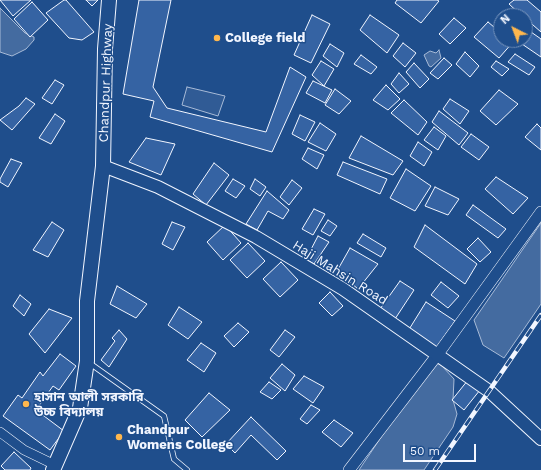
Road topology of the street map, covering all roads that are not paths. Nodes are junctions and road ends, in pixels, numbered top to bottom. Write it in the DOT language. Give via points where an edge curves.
graph roads {
  1 [pos="109,0"];
  2 [pos="103,166"];
  3 [pos="541,212"];
  4 [pos="438,354"];
  5 [pos="87,361"];
  6 [pos="0,432"];
  7 [pos="541,439"];
  8 [pos="54,468"];
  9 [pos="187,470"];
  10 [pos="349,470"];
  1 -- 2 [label="main road, Chandpur Highway" via="105,49"];
  2 -- 4 [label="main road, Haji Mahsin Road" via="158,187 256,237 343,289"];
  2 -- 5 [label="main road, Chandpur Highway" via="87,301"];
  3 -- 4 [label="street"];
  4 -- 7 [label="main road, Haji Mahsin Road" via="489,391"];
  4 -- 10 [label="street"];
  5 -- 8 [label="main road, Chandpur Highway" via="80,408"];
  5 -- 9 [label="lane" via="164,416 174,459"];
  6 -- 8 [label="street"];
}
